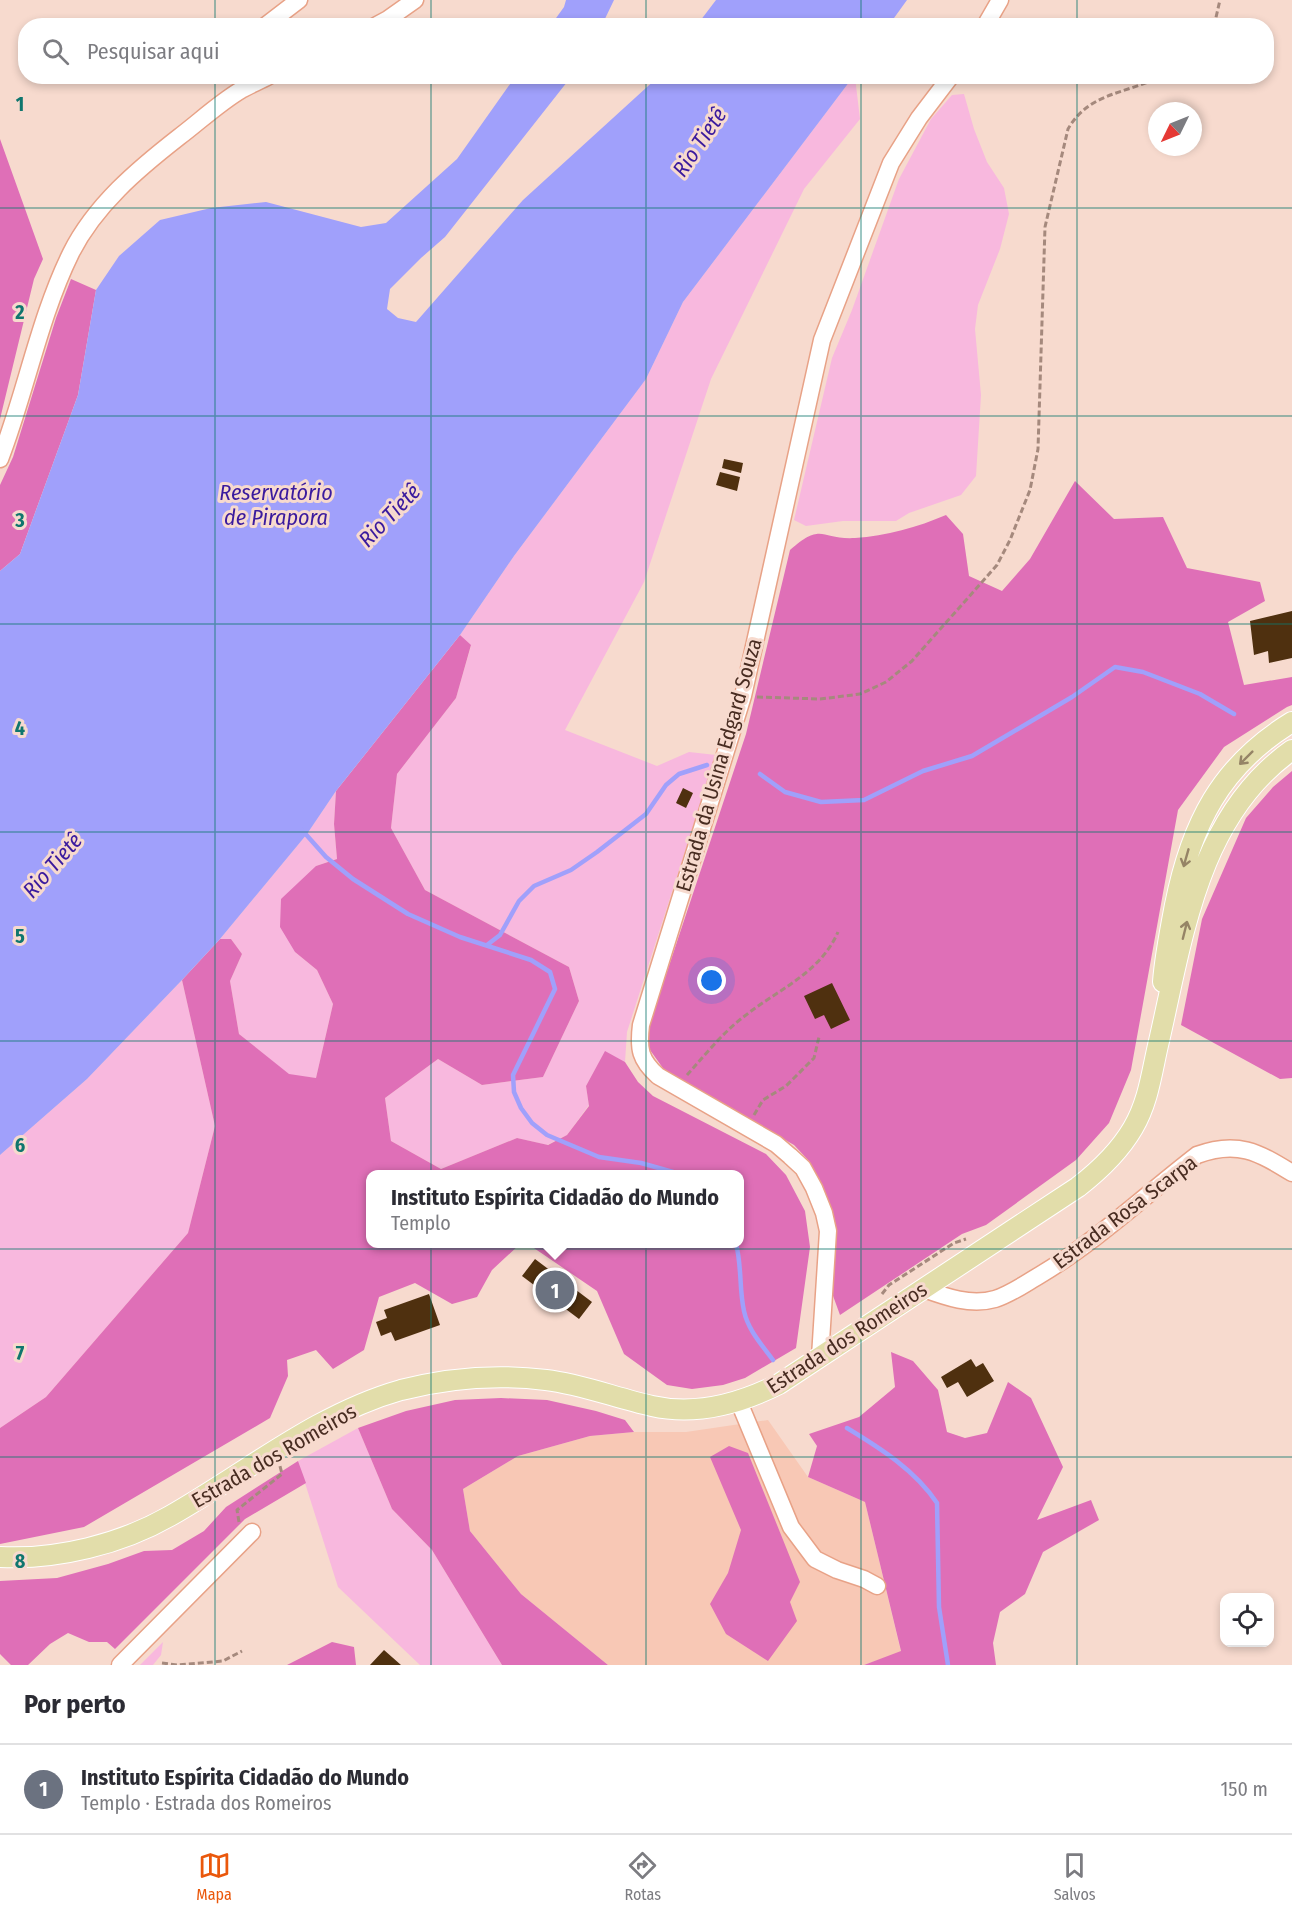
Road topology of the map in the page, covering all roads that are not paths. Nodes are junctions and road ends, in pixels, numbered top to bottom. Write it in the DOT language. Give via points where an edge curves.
graph roads {
  1 [pos="299,0"];
  2 [pos="415,0"];
  3 [pos="1000,0"];
  4 [pos="275,18"];
  5 [pos="389,18"];
  6 [pos="990,18"];
  7 [pos="253,84"];
  8 [pos="945,84"];
  9 [pos="0,459"];
  10 [pos="1292,722"];
  11 [pos="1292,750"];
  12 [pos="1157,1048"];
  13 [pos="1292,1173"];
  14 [pos="924,1289"];
  15 [pos="820,1357"];
  16 [pos="739,1402"];
  17 [pos="247,1537"];
  18 [pos="0,1557"];
  19 [pos="877,1586"];
  20 [pos="120,1665"];
  1 -- 4 [label="street"];
  2 -- 5 [label="street"];
  3 -- 6 [label="street"];
  7 -- 9 [label="street" via="137,171 98,212 72,251 51,302"];
  8 -- 15 [label="street, Estrada da Usina Edgard Souza" via="891,163 822,340 743,696 639,1041 647,1066 675,1087 776,1144 803,1168 824,1213 828,1232"];
  10 -- 12 [label="main road, Estrada dos Romeiros, one-way" via="1239,765 1209,804 1196,830 1165,954"];
  12 -- 11 [label="main road, Estrada dos Romeiros, one-way" via="1194,895 1208,858 1243,797"];
  12 -- 14 [label="main road, Estrada dos Romeiros" via="1146,1099 1134,1126 1099,1171"];
  13 -- 14 [label="street, Estrada Rosa Scarpa" via="1245,1149 1214,1149 1197,1155 1103,1232 1011,1292 995,1299 973,1301"];
  14 -- 15 [label="main road, Estrada dos Romeiros"];
  15 -- 16 [label="main road, Estrada dos Romeiros" via="779,1384"];
  16 -- 18 [label="main road, Estrada dos Romeiros" via="687,1410 654,1406 548,1380 483,1377 431,1384 373,1400 335,1417 171,1516 131,1534 44,1556"];
  16 -- 19 [label="street" via="791,1527 815,1559"];
  17 -- 20 [label="street"];
}
